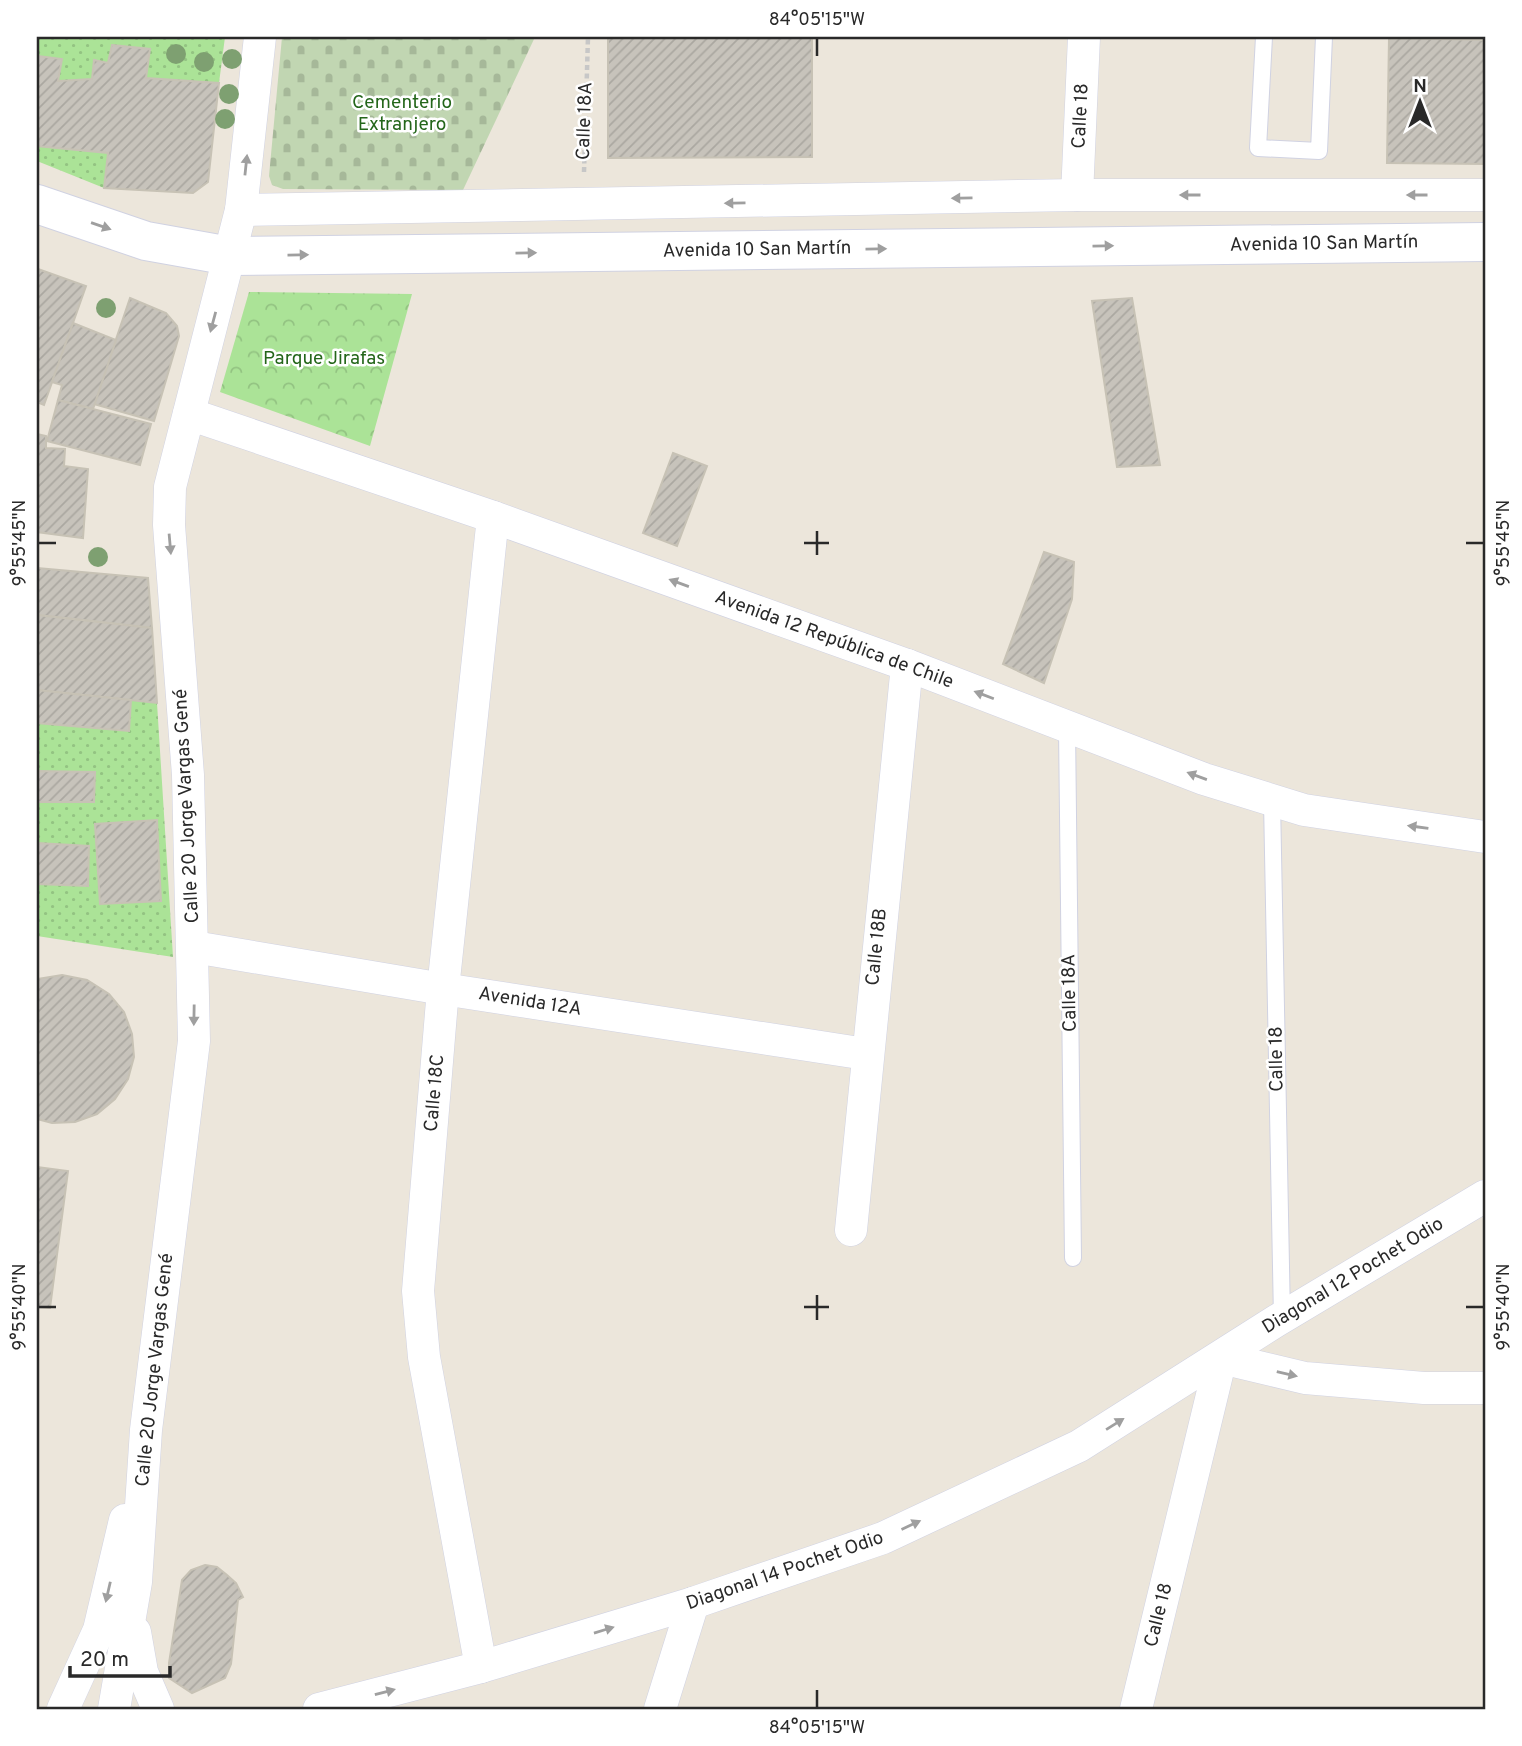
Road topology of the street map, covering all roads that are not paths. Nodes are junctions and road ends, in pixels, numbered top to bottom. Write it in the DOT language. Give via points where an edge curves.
graph roads {
  1 [pos="260,37"];
  2 [pos="1084,37"];
  3 [pos="1264,37"];
  4 [pos="1324,37"];
  5 [pos="1077,195"];
  6 [pos="1485,195"];
  7 [pos="37,204"];
  8 [pos="241,210"];
  9 [pos="1485,242"];
  10 [pos="230,256"];
  11 [pos="189,414"];
  12 [pos="493,517"];
  13 [pos="907,665"];
  14 [pos="1067,727"];
  15 [pos="1272,801"];
  16 [pos="1485,837"];
  17 [pos="194,947"];
  18 [pos="443,989"];
  19 [pos="866,1054"];
  20 [pos="1485,1196"];
  21 [pos="851,1230"];
  22 [pos="1073,1258"];
  23 [pos="1282,1318"];
  24 [pos="1221,1358"];
  25 [pos="1485,1388"];
  26 [pos="146,1430"];
  27 [pos="136,1582"];
  28 [pos="693,1603"];
  29 [pos="481,1667"];
  30 [pos="62,1709"];
  31 [pos="114,1709"];
  32 [pos="158,1709"];
  33 [pos="319,1709"];
  34 [pos="660,1709"];
  35 [pos="1136,1709"];
  8 -- 1 [label="street, Calle 20 Jorge Vargas Gené, one-way"];
  2 -- 5 [label="street, Calle 18"];
  3 -- 4 [label="lane" via="1258,148 1319,151"];
  6 -- 5 [label="street, one-way"];
  5 -- 8 [label="street, one-way"];
  7 -- 10 [label="street, Avenida 10 San Martín, one-way" via="146,241"];
  8 -- 10 [label="street, Calle 20 Jorge Vargas Gené"];
  10 -- 9 [label="street, Avenida 10 San Martín, one-way"];
  10 -- 11 [label="street, Calle 20 Jorge Vargas Gené, one-way"];
  11 -- 12 [label="street, Avenida 12 República de Chile"];
  11 -- 17 [label="street, Calle 20 Jorge Vargas Gené, one-way" via="170,487 169,525 188,775"];
  13 -- 12 [label="street, Avenida 12 República de Chile, one-way"];
  12 -- 18 [label="street, Calle 18C"];
  14 -- 13 [label="street, Avenida 12 República de Chile, one-way"];
  13 -- 19 [label="street, Calle 18B"];
  15 -- 14 [label="street, Avenida 12 República de Chile, one-way"];
  14 -- 22 [label="lane, Calle 18A"];
  16 -- 15 [label="street, Avenida 12 República de Chile, one-way" via="1304,810"];
  15 -- 23 [label="lane, Calle 18"];
  17 -- 18 [label="street, Avenida 12A"];
  17 -- 26 [label="street, Calle 20 Jorge Vargas Gené, one-way" via="194,1041"];
  18 -- 19 [label="street, Avenida 12A"];
  18 -- 29 [label="street, Calle 18C" via="418,1291 424,1357"];
  19 -- 21 [label="street, Calle 18B"];
  20 -- 23 [label="street, Diagonal 12 Pochet Odio"];
  23 -- 24 [label="street, Diagonal 12 Pochet Odio"];
  24 -- 25 [label="street, one-way" via="1305,1378"];
  28 -- 24 [label="street, Diagonal 14 Pochet Odio, one-way" via="883,1538 1079,1446"];
  24 -- 35 [label="street, Calle 18"];
  26 -- 27 [label="street, Calle 20 Jorge Vargas Gené"];
  26 -- 30 [label="street, one-way" via="99,1630"];
  27 -- 31 [label="street, Calle 20 Jorge Vargas Gené"];
  27 -- 32 [label="street, Calle 20 Jorge Vargas Gené" via="135,1641 150,1697"];
  29 -- 28 [label="street, Diagonal 14 Pochet Odio, one-way"];
  28 -- 34 [label="street"];
  33 -- 29 [label="street, Diagonal 14 Pochet Odio, one-way"];
}
